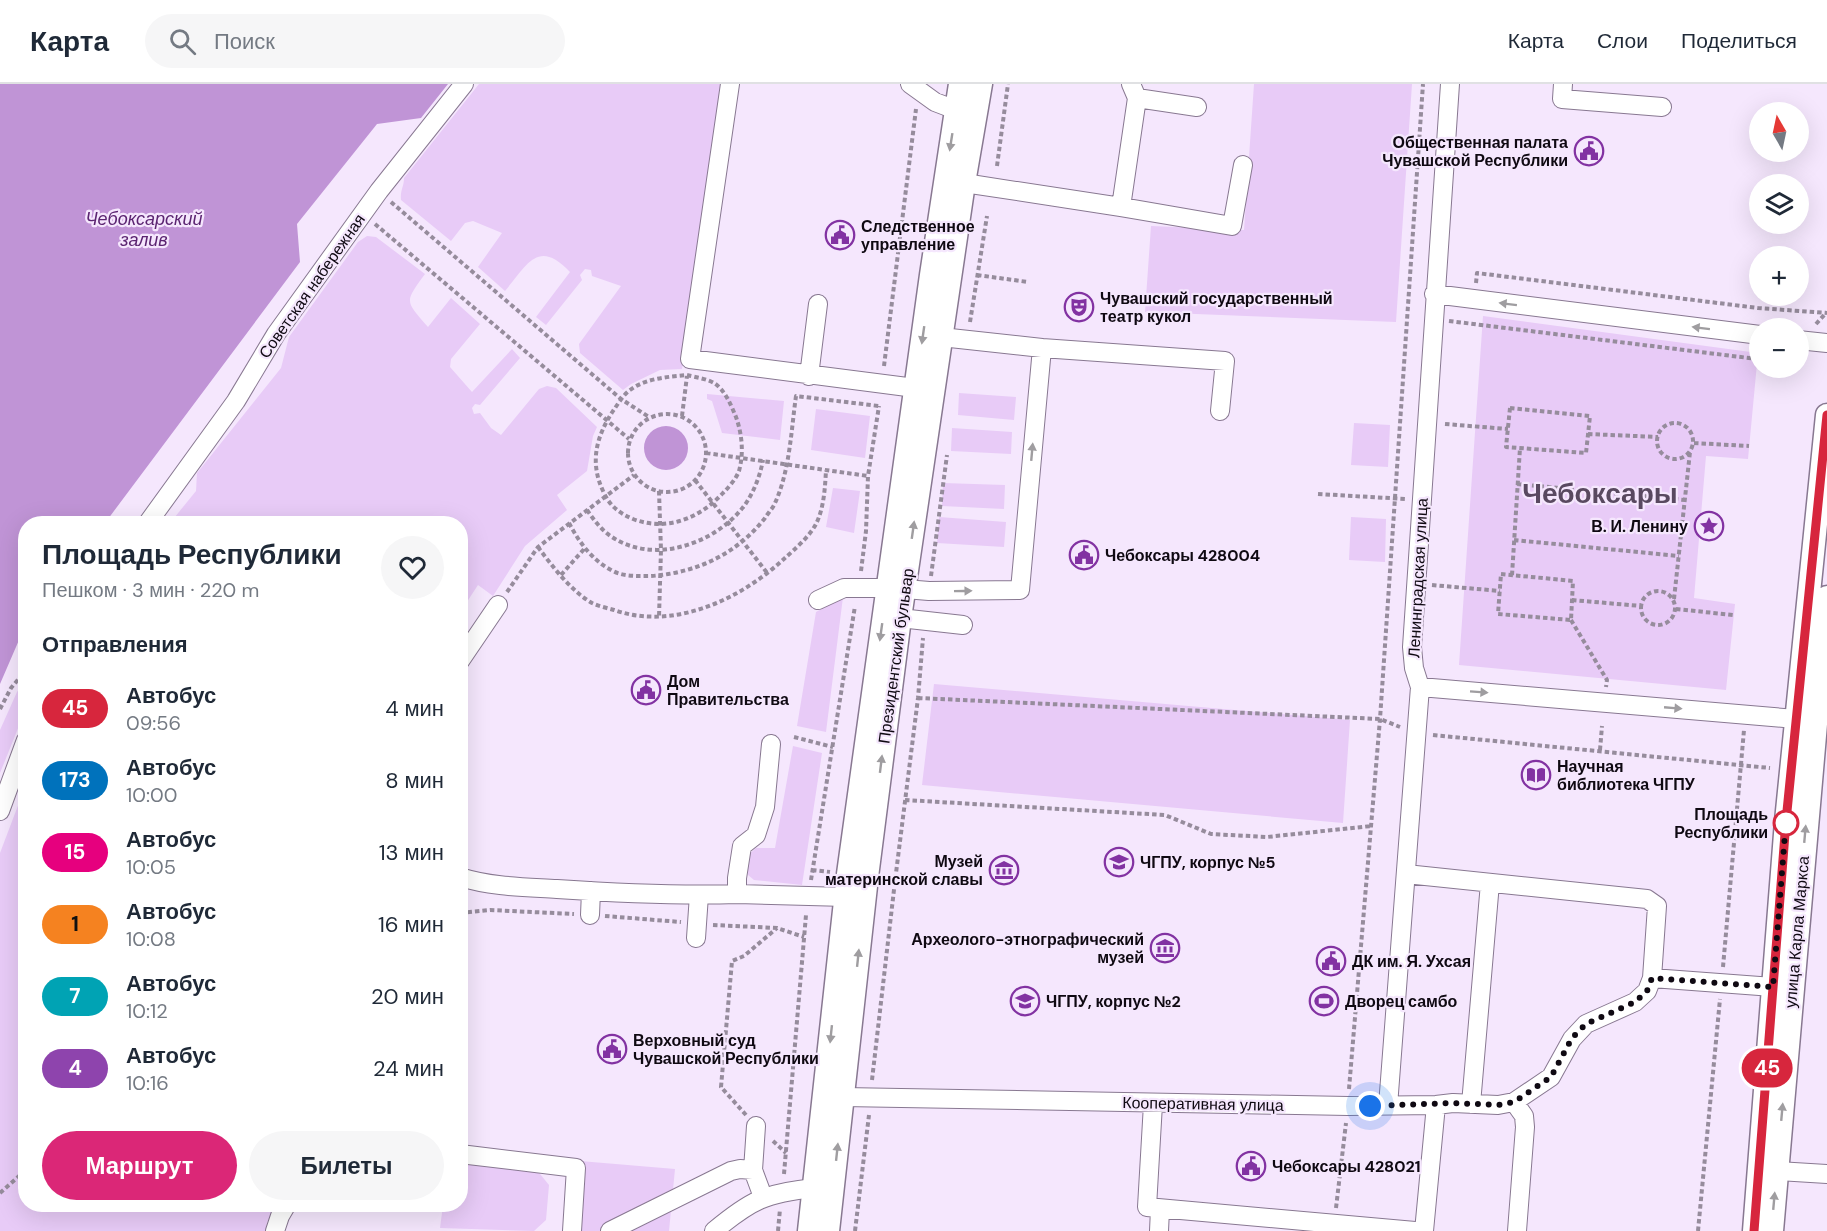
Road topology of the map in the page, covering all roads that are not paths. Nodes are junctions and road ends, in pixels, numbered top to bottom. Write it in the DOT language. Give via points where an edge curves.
graph roads {
  1 [pos="464,84"];
  2 [pos="730,84"];
  3 [pos="960,84"];
  4 [pos="981,84"];
  5 [pos="1450,84"];
  6 [pos="1563,84"];
  7 [pos="914,91"];
  8 [pos="1134,91"];
  9 [pos="1197,107"];
  10 [pos="1662,107"];
  11 [pos="966,112"];
  12 [pos="1243,165"];
  13 [pos="955,182"];
  14 [pos="1121,207"];
  15 [pos="1434,294"];
  16 [pos="818,304"];
  17 [pos="1749,334"];
  18 [pos="941,337"];
  19 [pos="1809,341"];
  20 [pos="1827,343"];
  21 [pos="1042,348"];
  22 [pos="809,376"];
  23 [pos="925,389"];
  24 [pos="1220,411"];
  25 [pos="1827,415"];
  26 [pos="153,516"];
  27 [pos="896,589"];
  28 [pos="1827,597"];
  29 [pos="818,600"];
  30 [pos="498,606"];
  31 [pos="900,618"];
  32 [pos="963,625"];
  33 [pos="468,649"];
  34 [pos="1420,687"];
  35 [pos="1796,719"];
  36 [pos="771,744"];
  37 [pos="18,762"];
  38 [pos="0,811"];
  39 [pos="1406,874"];
  40 [pos="468,879"];
  41 [pos="1490,882"];
  42 [pos="591,891"];
  43 [pos="737,894"];
  44 [pos="699,895"];
  45 [pos="855,898"];
  46 [pos="590,915"];
  47 [pos="696,931"];
  48 [pos="1652,978"];
  49 [pos="1773,987"];
  50 [pos="834,1096"];
  51 [pos="1514,1102"];
  52 [pos="1153,1104"];
  53 [pos="1471,1104"];
  54 [pos="1436,1105"];
  55 [pos="1388,1106"];
  56 [pos="756,1126"];
  57 [pos="468,1155"];
  58 [pos="753,1170"];
  59 [pos="1777,1171"];
  60 [pos="1827,1174"];
  61 [pos="824,1189"];
  62 [pos="763,1197"];
  63 [pos="1160,1209"];
  64 [pos="282,1212"];
  65 [pos="1358,1228"];
  66 [pos="275,1231"];
  67 [pos="572,1231"];
  68 [pos="610,1231"];
  69 [pos="714,1231"];
  70 [pos="809,1231"];
  71 [pos="828,1231"];
  72 [pos="1159,1231"];
  73 [pos="1415,1231"];
  74 [pos="1424,1231"];
  75 [pos="1517,1231"];
  76 [pos="1754,1231"];
  77 [pos="1772,1231"];
  1 -- 26 [label="street, Советская набережная" via="379,192 276,334 236,401"];
  2 -- 22 [label="street" via="689,367"];
  3 -- 11 [label="main road, Президентский бульвар"];
  4 -- 11 [label="main road, Президентский бульвар"];
  5 -- 15 [label="street, Ленинградская улица"];
  6 -- 10 [label="street" via="1562,99"];
  7 -- 11 [label="street"];
  8 -- 9 [label="street"];
  8 -- 14 [label="street"];
  11 -- 13 [label="main road, Президентский бульвар"];
  12 -- 14 [label="street" via="1232,226"];
  13 -- 14 [label="street"];
  13 -- 18 [label="main road, Президентский бульвар"];
  13 -- 23 [label="main road, Президентский бульвар, one-way"];
  17 -- 15 [label="street, one-way"];
  15 -- 34 [label="street, Ленинградская улица" via="1412,648"];
  16 -- 22 [label="street"];
  18 -- 21 [label="street"];
  18 -- 23 [label="main road, Президентский бульвар"];
  19 -- 20 [label="street"];
  21 -- 24 [label="street" via="1225,362"];
  27 -- 21 [label="street, one-way" via="1020,590"];
  22 -- 23 [label="street"];
  23 -- 27 [label="main road, Президентский бульвар"];
  25 -- 35 [label="main road, улица Карла Маркса"];
  27 -- 29 [label="street" via="844,588"];
  27 -- 31 [label="main road, Президентский бульвар"];
  27 -- 45 [label="main road, Президентский бульвар, one-way"];
  59 -- 28 [label="main road, улица Карла Маркса, one-way"];
  30 -- 33 [label="street"];
  31 -- 32 [label="street"];
  45 -- 31 [label="main road, Президентский бульвар, one-way"];
  34 -- 35 [label="street, one-way"];
  34 -- 39 [label="street, Ленинградская улица"];
  35 -- 49 [label="main road, улица Карла Маркса"];
  36 -- 43 [label="street" via="765,807 756,835 742,846"];
  37 -- 38 [label="street"];
  39 -- 41 [label="street"];
  39 -- 55 [label="street, Ленинградская улица"];
  40 -- 42 [label="street" via="492,885"];
  41 -- 48 [label="street" via="1647,899 1656,906"];
  41 -- 53 [label="street"];
  42 -- 44 [label="street"];
  42 -- 46 [label="street"];
  43 -- 44 [label="street"];
  43 -- 45 [label="street"];
  44 -- 47 [label="street"];
  45 -- 50 [label="main road, Президентский бульвар"];
  48 -- 49 [label="street"];
  48 -- 51 [label="street" via="1647,991 1635,1002 1586,1024 1572,1038 1551,1077"];
  49 -- 76 [label="main road, улица Карла Маркса"];
  50 -- 52 [label="street, Кооперативная улица"];
  50 -- 61 [label="main road, Президентский бульвар"];
  51 -- 53 [label="street, Кооперативная улица"];
  51 -- 75 [label="street" via="1526,1126"];
  52 -- 55 [label="street, Кооперативная улица"];
  52 -- 63 [label="street" via="1147,1207"];
  53 -- 54 [label="street, Кооперативная улица"];
  54 -- 55 [label="street, Кооперативная улица"];
  54 -- 74 [label="street"];
  56 -- 58 [label="street"];
  57 -- 67 [label="street" via="576,1168"];
  58 -- 62 [label="street"];
  58 -- 68 [label="street" via="731,1171"];
  59 -- 60 [label="street"];
  77 -- 59 [label="main road, улица Карла Маркса, one-way"];
  61 -- 62 [label="street" via="782,1191"];
  61 -- 70 [label="main road, Президентский бульвар"];
  61 -- 71 [label="main road, Президентский бульвар"];
  62 -- 69 [label="street" via="736,1212"];
  63 -- 65 [label="street"];
  63 -- 72 [label="street"];
  64 -- 66 [label="street"];
  65 -- 73 [label="street"];
}
